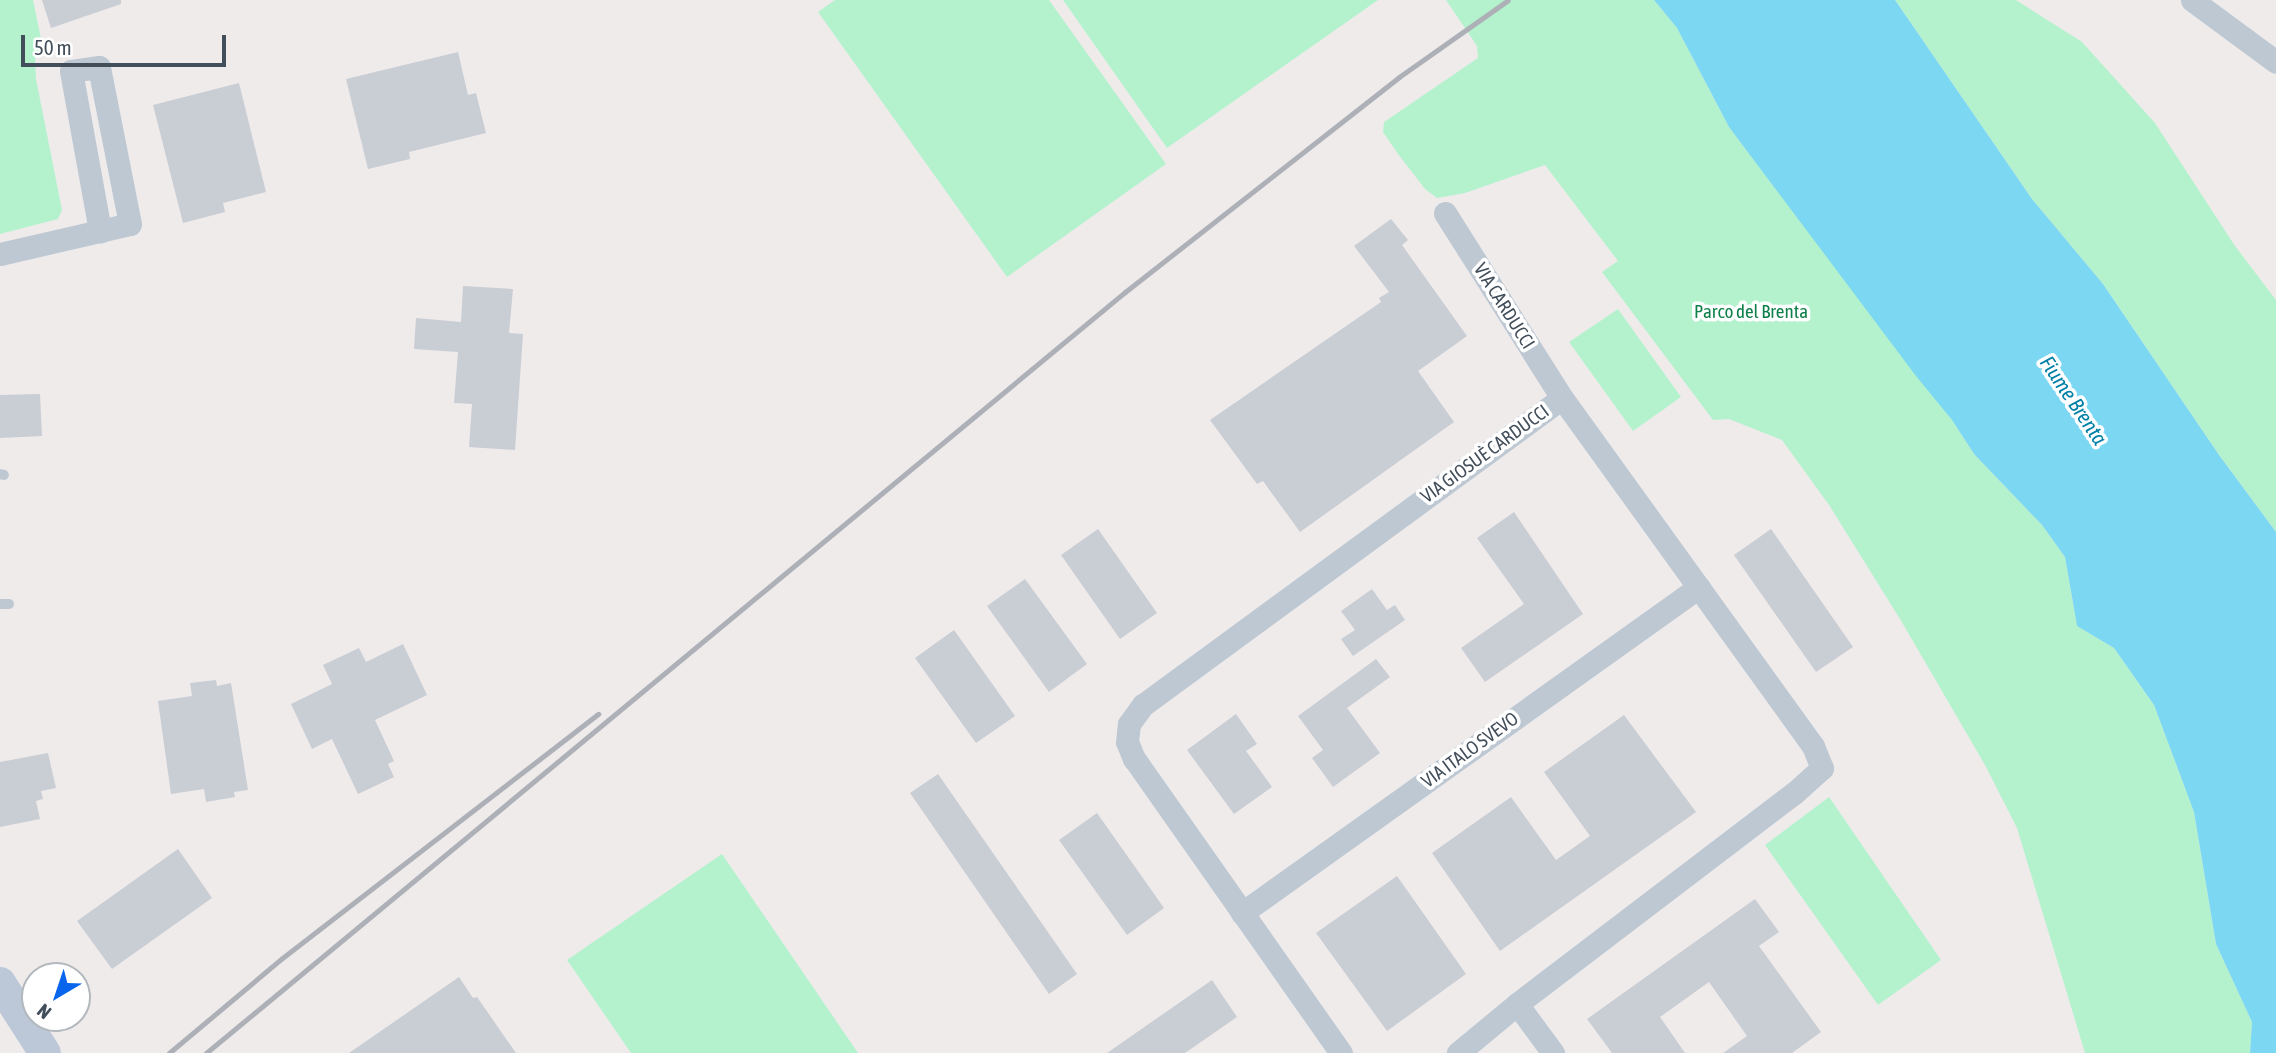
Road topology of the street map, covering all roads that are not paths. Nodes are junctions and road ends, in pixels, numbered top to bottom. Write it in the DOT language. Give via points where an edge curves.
graph roads {
  1 [pos="2192,0"];
  2 [pos="2276,62"];
  3 [pos="1446,213"];
  4 [pos="100,231"];
  5 [pos="0,254"];
  6 [pos="1562,398"];
  7 [pos="1699,587"];
  8 [pos="1242,913"];
  9 [pos="0,983"];
  10 [pos="1517,1004"];
  11 [pos="0,1011"];
  12 [pos="41,1047"];
  13 [pos="1341,1053"];
  14 [pos="1458,1053"];
  15 [pos="1553,1053"];
  1 -- 2 [label="street"];
  3 -- 6 [label="street, VIA CARDUCCI"];
  4 -- 4 [label="street" via="131,224 99,67 71,71"];
  4 -- 5 [label="street"];
  6 -- 7 [label="street, VIA GIOSUÈ CARDUCCI"];
  6 -- 8 [label="street, VIA GIOSUÈ CARDUCCI" via="1135,713 1126,733 1133,759"];
  7 -- 8 [label="street, VIA ITALO SVEVO"];
  7 -- 10 [label="street, VIA GIOSUÈ CARDUCCI" via="1813,746 1822,768"];
  8 -- 13 [label="street, VIA GIOSUÈ CARDUCCI"];
  9 -- 12 [label="main road"];
  10 -- 14 [label="street, VIA GIOSUÈ CARDUCCI"];
  10 -- 15 [label="street"];
  11 -- 12 [label="street"];
}
